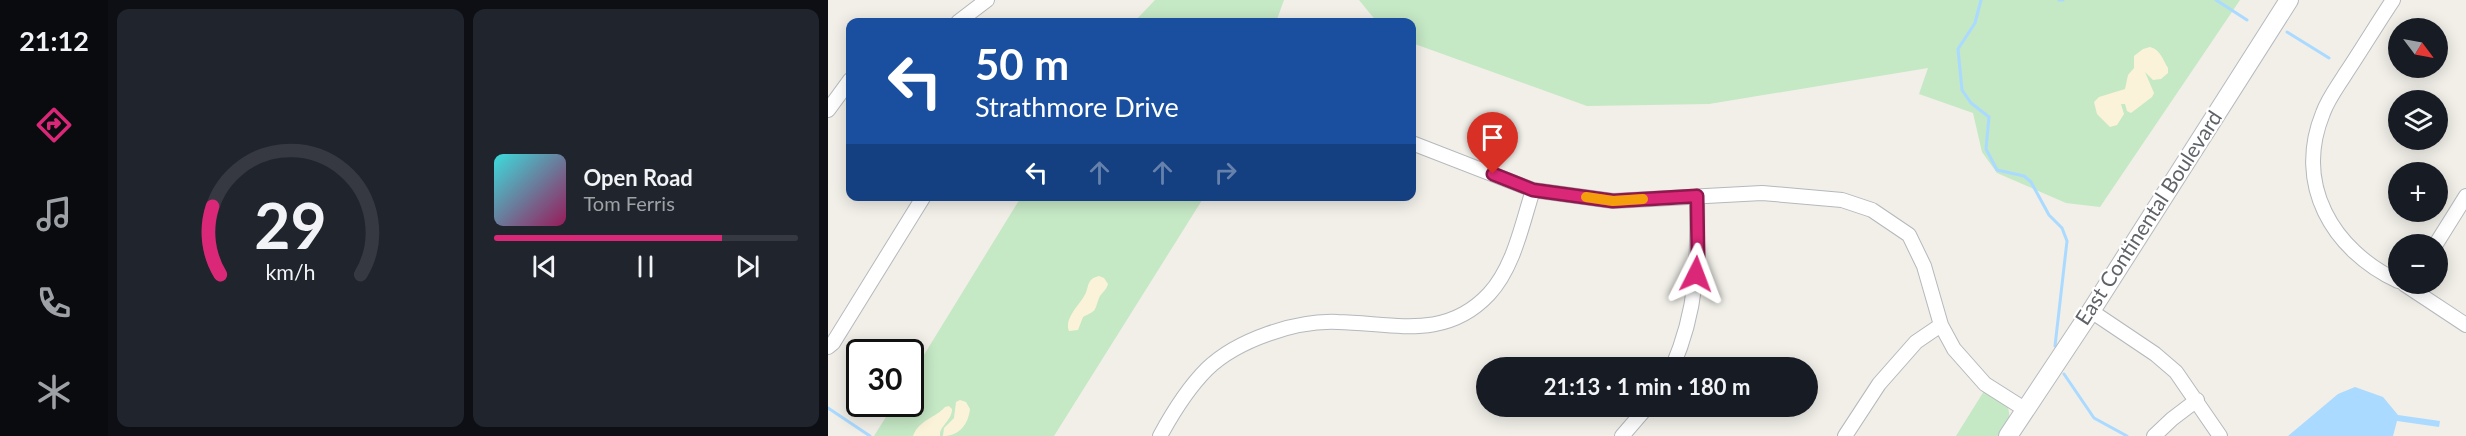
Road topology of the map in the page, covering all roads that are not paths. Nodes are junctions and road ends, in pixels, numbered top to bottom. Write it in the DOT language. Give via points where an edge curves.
graph roads {
  1 [pos="987,0"];
  2 [pos="2289,0"];
  3 [pos="2393,0"];
  4 [pos="963,18"];
  5 [pos="846,85"];
  6 [pos="828,110"];
  7 [pos="1416,145"];
  8 [pos="1533,190"];
  9 [pos="1697,196"];
  10 [pos="2466,196"];
  11 [pos="921,201"];
  12 [pos="2442,234"];
  13 [pos="2388,275"];
  14 [pos="2421,294"];
  15 [pos="2091,311"];
  16 [pos="1941,325"];
  17 [pos="2466,325"];
  18 [pos="828,347"];
  19 [pos="1676,357"];
  20 [pos="2197,400"];
  21 [pos="2026,410"];
  22 [pos="1638,417"];
  23 [pos="1160,436"];
  24 [pos="1622,436"];
  25 [pos="1845,436"];
  26 [pos="2008,436"];
  27 [pos="2154,436"];
  28 [pos="2220,436"];
  1 -- 4 [label="street"];
  2 -- 15 [label="main road, East Continental Boulevard"];
  3 -- 13 [label="street" via="2323,111 2314,146 2314,176 2321,205 2334,229"];
  5 -- 6 [label="street"];
  7 -- 8 [label="street"];
  8 -- 9 [label="street" via="1613,201"];
  8 -- 23 [label="street" via="1507,266 1490,294 1473,308 1436,325 1410,328 1336,321 1295,326 1254,338 1208,368 1177,406"];
  9 -- 16 [label="street" via="1762,193 1842,200 1872,210 1909,235 1924,266"];
  9 -- 19 [label="street" via="1694,291 1689,324"];
  10 -- 12 [label="street"];
  11 -- 18 [label="street"];
  14 -- 17 [label="street"];
  15 -- 20 [label="street" via="2155,354 2176,372"];
  15 -- 21 [label="main road, East Continental Boulevard"];
  16 -- 21 [label="street" via="1954,349 1985,384"];
  16 -- 25 [label="street" via="1916,342 1879,384"];
  20 -- 27 [label="street"];
  20 -- 28 [label="street"];
  21 -- 26 [label="main road, East Continental Boulevard"];
  22 -- 24 [label="street"];
}
